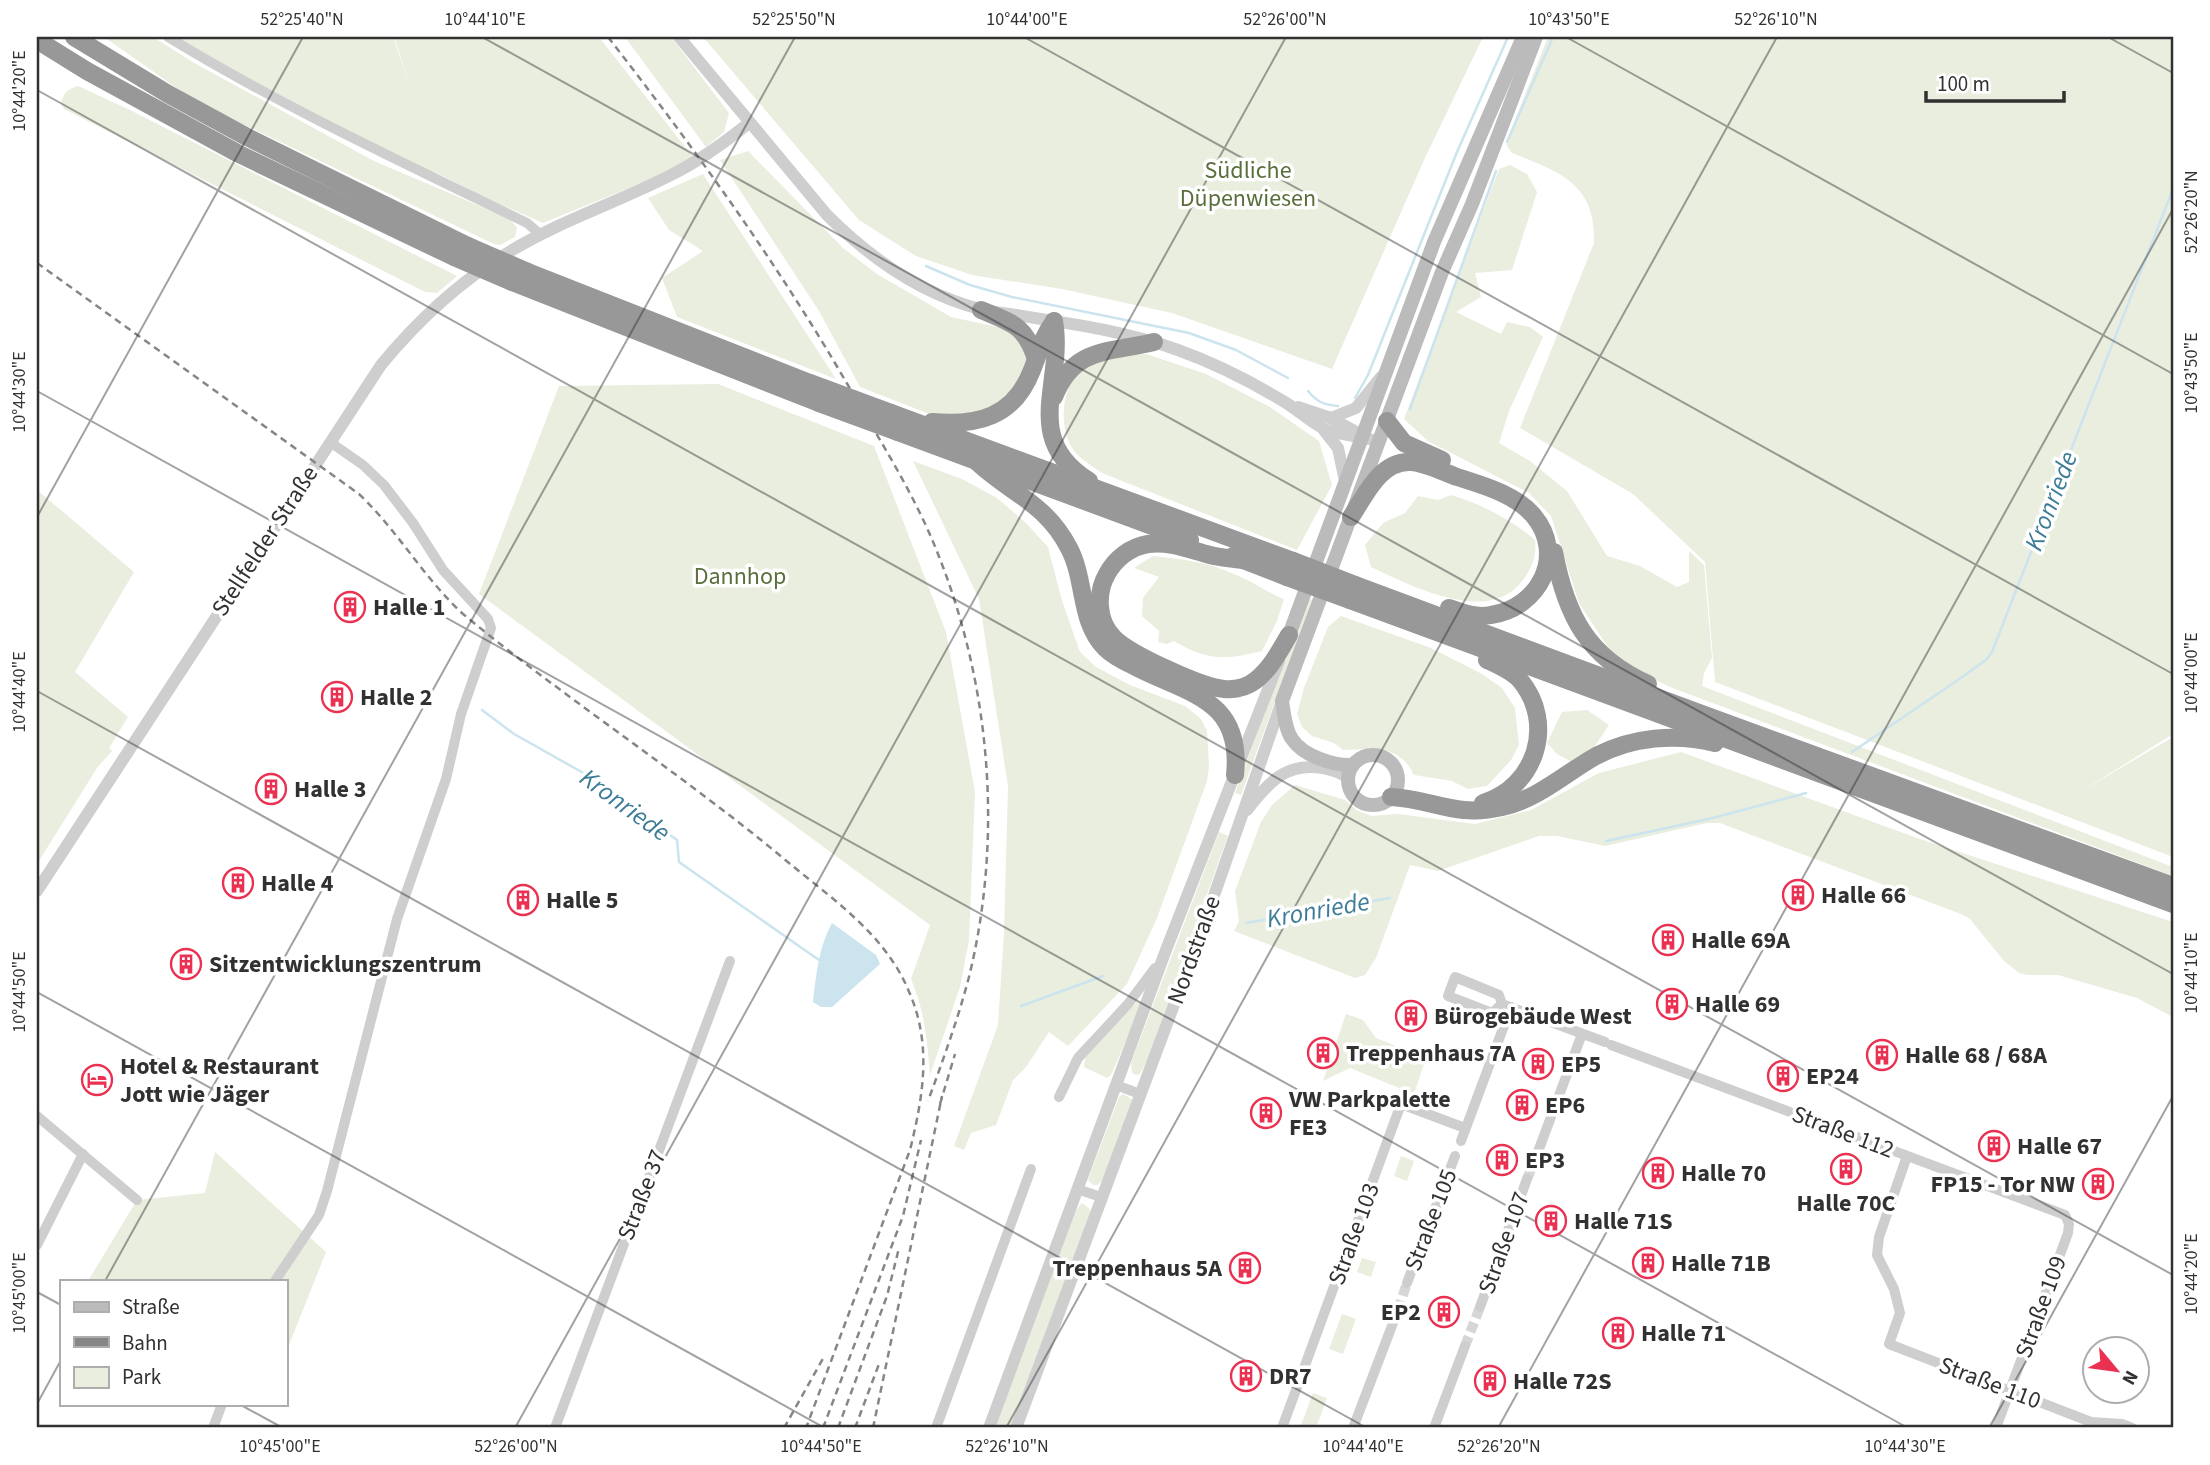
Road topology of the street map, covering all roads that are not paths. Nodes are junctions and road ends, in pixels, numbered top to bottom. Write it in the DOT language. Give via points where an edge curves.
graph roads {
  1 [pos="74,37"];
  2 [pos="168,37"];
  3 [pos="679,37"];
  4 [pos="1523,37"];
  5 [pos="1536,37"];
  6 [pos="37,40"];
  7 [pos="750,123"];
  8 [pos="540,234"];
  9 [pos="461,251"];
  10 [pos="981,310"];
  11 [pos="1054,321"];
  12 [pos="1154,342"];
  13 [pos="1036,359"];
  14 [pos="1387,369"];
  15 [pos="1048,414"];
  16 [pos="912,421"];
  17 [pos="1387,421"];
  18 [pos="1327,423"];
  19 [pos="1363,436"];
  20 [pos="330,442"];
  21 [pos="1379,442"];
  22 [pos="976,462"];
  23 [pos="1345,485"];
  24 [pos="1113,495"];
  25 [pos="1351,517"];
  26 [pos="1242,559"];
  27 [pos="1290,569"];
  28 [pos="1352,592"];
  29 [pos="1443,634"];
  30 [pos="1289,635"];
  31 [pos="1282,701"];
  32 [pos="1699,713"];
  33 [pos="1350,772"];
  34 [pos="1821,773"];
  35 [pos="1235,775"];
  36 [pos="1395,790"];
  37 [pos="1241,819"];
  38 [pos="2173,886"];
  39 [pos="37,891"];
  40 [pos="2173,904"];
  41 [pos="1166,950"];
  42 [pos="730,961"];
  43 [pos="1506,1006"];
  44 [pos="1582,1034"];
  45 [pos="1116,1085"];
  46 [pos="1140,1094"];
  47 [pos="1059,1097"];
  48 [pos="37,1116"];
  49 [pos="1465,1128"];
  50 [pos="1461,1141"];
  51 [pos="83,1154"];
  52 [pos="1455,1156"];
  53 [pos="1907,1156"];
  54 [pos="1535,1157"];
  55 [pos="1031,1169"];
  56 [pos="1527,1179"];
  57 [pos="1077,1189"];
  58 [pos="1101,1197"];
  59 [pos="137,1200"];
  60 [pos="2069,1224"];
  61 [pos="37,1245"];
  62 [pos="276,1280"];
  63 [pos="1407,1283"];
  64 [pos="1480,1307"];
  65 [pos="1398,1310"];
  66 [pos="1465,1346"];
  67 [pos="2010,1390"];
  68 [pos="221,1406"];
  69 [pos="2125,1427"];
  70 [pos="213,1428"];
  71 [pos="555,1428"];
  72 [pos="936,1428"];
  73 [pos="989,1428"];
  74 [pos="1016,1428"];
  75 [pos="1282,1428"];
  76 [pos="1353,1428"];
  77 [pos="1434,1428"];
  78 [pos="1996,1428"];
  1 -- 9 [label="highway" via="247,137"];
  2 -- 8 [label="street" via="374,149 527,223"];
  3 -- 7 [label="street"];
  4 -- 14 [label="main road" via="1434,242"];
  5 -- 17 [label="main road"];
  6 -- 9 [label="highway" via="239,154"];
  7 -- 8 [label="street, Stellfelder Straße" via="672,174"];
  7 -- 10 [label="street" via="851,239 902,276"];
  8 -- 20 [label="street, Stellfelder Straße" via="472,277 417,324 381,365"];
  9 -- 16 [label="highway, bridge" via="528,272"];
  9 -- 22 [label="highway, bridge" via="512,282"];
  10 -- 11 [label="street"];
  10 -- 13 [label="highway" via="1022,330"];
  11 -- 12 [label="street"];
  11 -- 13 [label="highway"];
  11 -- 15 [label="highway" via="1058,341"];
  12 -- 15 [label="highway" via="1083,359 1059,385"];
  12 -- 18 [label="street" via="1219,368"];
  13 -- 16 [label="highway" via="1024,387 994,415 954,424"];
  14 -- 18 [label="street" via="1356,408"];
  14 -- 19 [label="main road"];
  15 -- 24 [label="highway" via="1058,452 1087,480"];
  16 -- 24 [label="highway"];
  17 -- 21 [label="main road"];
  17 -- 32 [label="highway" via="1399,440 1415,450 1522,495 1547,528 1563,597 1591,644 1638,680 1689,702"];
  18 -- 19 [label="street"];
  18 -- 23 [label="street" via="1338,448"];
  19 -- 21 [label="street"];
  19 -- 23 [label="main road"];
  20 -- 39 [label="street, Stellfelder Straße"];
  20 -- 62 [label="street" via="384,485 491,628 461,713 446,779 397,919 323,1203 309,1233"];
  21 -- 25 [label="main road"];
  22 -- 26 [label="highway"];
  22 -- 35 [label="highway" via="1028,499 1056,527 1079,572 1090,623 1105,649 1198,695 1224,718 1235,742"];
  23 -- 30 [label="main road"];
  24 -- 27 [label="highway"];
  25 -- 28 [label="highway" via="1379,476 1391,467 1412,462 1519,502 1542,531 1547,556 1541,583 1533,594 1520,606 1489,616 1471,615 1374,584"];
  25 -- 31 [label="main road"];
  26 -- 27 [label="highway"];
  26 -- 30 [label="highway" via="1181,546 1147,544 1132,549 1119,558 1102,583 1104,623 1112,637 1139,655 1224,689 1249,684 1263,674"];
  27 -- 28 [label="highway, bridge"];
  28 -- 29 [label="highway"];
  28 -- 32 [label="highway"];
  29 -- 34 [label="highway"];
  29 -- 36 [label="highway" via="1459,649 1519,679 1534,702 1539,721 1532,764 1509,790 1479,804 1451,804"];
  30 -- 35 [label="street, Nordstraße"];
  31 -- 33 [label="main road" via="1292,740 1302,750"];
  31 -- 37 [label="street, Nordstraße"];
  32 -- 38 [label="highway"];
  33 -- 36 [label="main road" via="1351,792 1365,804 1377,805"];
  33 -- 36 [label="main road" via="1367,756 1383,757 1396,769"];
  33 -- 37 [label="street" via="1305,766 1290,769 1267,787"];
  34 -- 36 [label="highway" via="1697,738 1657,738 1617,747 1527,800 1504,807 1464,812 1403,798"];
  34 -- 40 [label="highway"];
  35 -- 41 [label="street, Nordstraße"];
  37 -- 46 [label="street, Nordstraße"];
  41 -- 45 [label="street, Nordstraße"];
  41 -- 47 [label="street, Nordstraße" via="1150,978 1078,1058"];
  42 -- 71 [label="street, Straße 37"];
  43 -- 43 [label="street" via="1500,995 1455,977 1448,996 1492,1013"];
  43 -- 44 [label="street, Straße 112"];
  43 -- 49 [label="street, Straße 105"];
  44 -- 53 [label="street, Straße 112"];
  44 -- 54 [label="street"];
  45 -- 46 [label="street"];
  45 -- 57 [label="street, Nordstraße"];
  46 -- 58 [label="street, Nordstraße"];
  48 -- 51 [label="street"];
  49 -- 50 [label="street, Straße 105"];
  49 -- 75 [label="street, Straße 103" via="1401,1104"];
  51 -- 59 [label="street"];
  51 -- 61 [label="street"];
  52 -- 63 [label="street, Straße 105"];
  53 -- 60 [label="street, Straße 112" via="2057,1211"];
  53 -- 67 [label="street, Straße 110" via="1877,1255 1900,1313 1889,1344"];
  55 -- 72 [label="street"];
  56 -- 64 [label="street, Straße 107"];
  57 -- 58 [label="street"];
  57 -- 73 [label="street, Nordstraße"];
  58 -- 74 [label="street, Nordstraße"];
  60 -- 67 [label="street, Straße 109"];
  65 -- 76 [label="street"];
  66 -- 77 [label="street"];
  67 -- 69 [label="street, Straße 110" via="2091,1422"];
  67 -- 78 [label="street, Straße 109"];
  68 -- 70 [label="street"];
}
